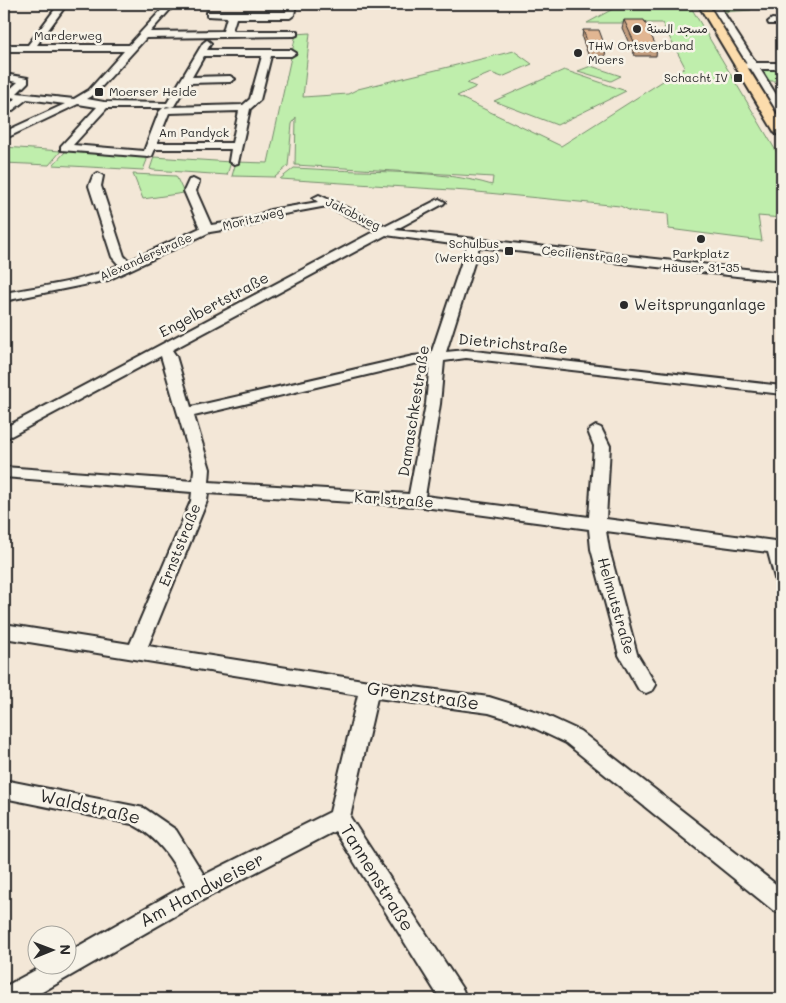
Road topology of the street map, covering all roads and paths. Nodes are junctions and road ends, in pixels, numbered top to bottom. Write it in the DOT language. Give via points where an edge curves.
graph roads {
  1 [pos="62,4"];
  2 [pos="171,4"];
  3 [pos="292,4"];
  4 [pos="702,4"];
  5 [pos="714,4"];
  6 [pos="210,14"];
  7 [pos="232,15"];
  8 [pos="273,15"];
  9 [pos="772,22"];
  10 [pos="782,22"];
  11 [pos="270,33"];
  12 [pos="294,33"];
  13 [pos="209,34"];
  14 [pos="227,34"];
  15 [pos="143,35"];
  16 [pos="4,48"];
  17 [pos="31,48"];
  18 [pos="132,48"];
  19 [pos="202,53"];
  20 [pos="267,53"];
  21 [pos="291,53"];
  22 [pos="746,66"];
  23 [pos="782,66"];
  24 [pos="4,77"];
  25 [pos="230,79"];
  26 [pos="185,80"];
  27 [pos="25,96"];
  28 [pos="77,101"];
  29 [pos="104,105"];
  30 [pos="169,107"];
  31 [pos="245,108"];
  32 [pos="782,111"];
  33 [pos="4,114"];
  34 [pos="782,134"];
  35 [pos="4,136"];
  36 [pos="152,146"];
  37 [pos="237,146"];
  38 [pos="234,161"];
  39 [pos="98,176"];
  40 [pos="193,182"];
  41 [pos="323,200"];
  42 [pos="439,202"];
  43 [pos="207,229"];
  44 [pos="388,231"];
  45 [pos="474,243"];
  46 [pos="128,267"];
  47 [pos="782,277"];
  48 [pos="4,297"];
  49 [pos="164,350"];
  50 [pos="438,355"];
  51 [pos="782,390"];
  52 [pos="186,413"];
  53 [pos="596,431"];
  54 [pos="4,434"];
  55 [pos="4,472"];
  56 [pos="201,487"];
  57 [pos="416,500"];
  58 [pos="597,523"];
  59 [pos="779,548"];
  60 [pos="782,577"];
  61 [pos="4,631"];
  62 [pos="136,652"];
  63 [pos="646,685"];
  64 [pos="369,689"];
  65 [pos="4,789"];
  66 [pos="338,818"];
  67 [pos="200,889"];
  68 [pos="782,903"];
  69 [pos="78,959"];
  70 [pos="48,976"];
  71 [pos="7,999"];
  72 [pos="454,999"];
  1 -- 17 [label="street"];
  2 -- 15 [label="street"];
  3 -- 8 [label="street" via="290,15"];
  4 -- 22 [label="main road"];
  5 -- 22 [label="street"];
  6 -- 7 [label="street"];
  7 -- 8 [label="street"];
  7 -- 14 [label="street"];
  8 -- 11 [label="street"];
  9 -- 10 [label="street"];
  11 -- 12 [label="street"];
  11 -- 14 [label="street"];
  13 -- 14 [label="street"];
  13 -- 15 [label="street"];
  13 -- 19 [label="street"];
  15 -- 18 [label="street"];
  16 -- 17 [label="street, Marderweg"];
  17 -- 18 [label="street, Marderweg"];
  18 -- 28 [label="street" via="100,85"];
  19 -- 20 [label="street"];
  19 -- 26 [label="street"];
  20 -- 21 [label="street"];
  20 -- 31 [label="street" via="255,100"];
  22 -- 23 [label="street"];
  22 -- 32 [label="street"];
  22 -- 34 [label="main road"];
  24 -- 27 [label="street" via="25,80 11,94"];
  25 -- 26 [label="street"];
  26 -- 30 [label="street"];
  27 -- 28 [label="street"];
  27 -- 33 [label="street"];
  28 -- 29 [label="street"];
  28 -- 35 [label="street"];
  29 -- 30 [label="street"];
  29 -- 36 [label="street, Am Pandyck" via="65,148 148,154"];
  30 -- 31 [label="street, Am Pandyck"];
  30 -- 36 [label="street, Am Pandyck" via="164,112"];
  31 -- 37 [label="street, Am Pandyck"];
  36 -- 37 [label="street, Am Pandyck"];
  37 -- 38 [label="street, Am Pandyck"];
  39 -- 46 [label="street" via="95,186 118,257"];
  40 -- 43 [label="street, Alexanderstraße" via="190,191"];
  41 -- 43 [label="street, Moritzweg" via="322,204 270,213 249,223"];
  41 -- 44 [label="street, Jakobweg"];
  42 -- 44 [label="street, Engelbertstraße"];
  43 -- 46 [label="street, Alexanderstraße"];
  44 -- 45 [label="street, Cecilienstraße"];
  44 -- 49 [label="street, Engelbertstraße"];
  45 -- 47 [label="street, Cecilienstraße"];
  45 -- 50 [label="street, Damaschkestraße"];
  46 -- 48 [label="street, Alexanderstraße" via="81,284"];
  49 -- 52 [label="street, Ernststraße"];
  49 -- 54 [label="street, Engelbertstraße"];
  50 -- 51 [label="street, Dietrichstraße" via="466,354"];
  50 -- 52 [label="street, Dietrichstraße"];
  50 -- 57 [label="street, Damaschkestraße"];
  52 -- 56 [label="street, Ernststraße" via="202,469"];
  53 -- 58 [label="street, Helmutstraße" via="602,446"];
  55 -- 56 [label="street, Karlstraße"];
  56 -- 57 [label="street, Karlstraße"];
  56 -- 62 [label="street, Ernststraße" via="199,501"];
  57 -- 58 [label="street, Karlstraße"];
  58 -- 59 [label="street, Karlstraße"];
  58 -- 63 [label="street, Helmutstraße" via="600,549 628,655"];
  59 -- 60 [label="street"];
  61 -- 62 [label="street, Grenzstraße"];
  62 -- 64 [label="street, Grenzstraße"];
  64 -- 66 [label="street, Tannenstraße"];
  64 -- 68 [label="street, Grenzstraße" via="489,705 534,719 573,737"];
  65 -- 67 [label="street, Waldstraße" via="136,815 154,823 169,835"];
  66 -- 67 [label="street, Am Handweiser"];
  66 -- 72 [label="street, Tannenstraße"];
  67 -- 69 [label="street, Am Handweiser"];
  70 -- 71 [label="street, Am Handweiser"];
}
